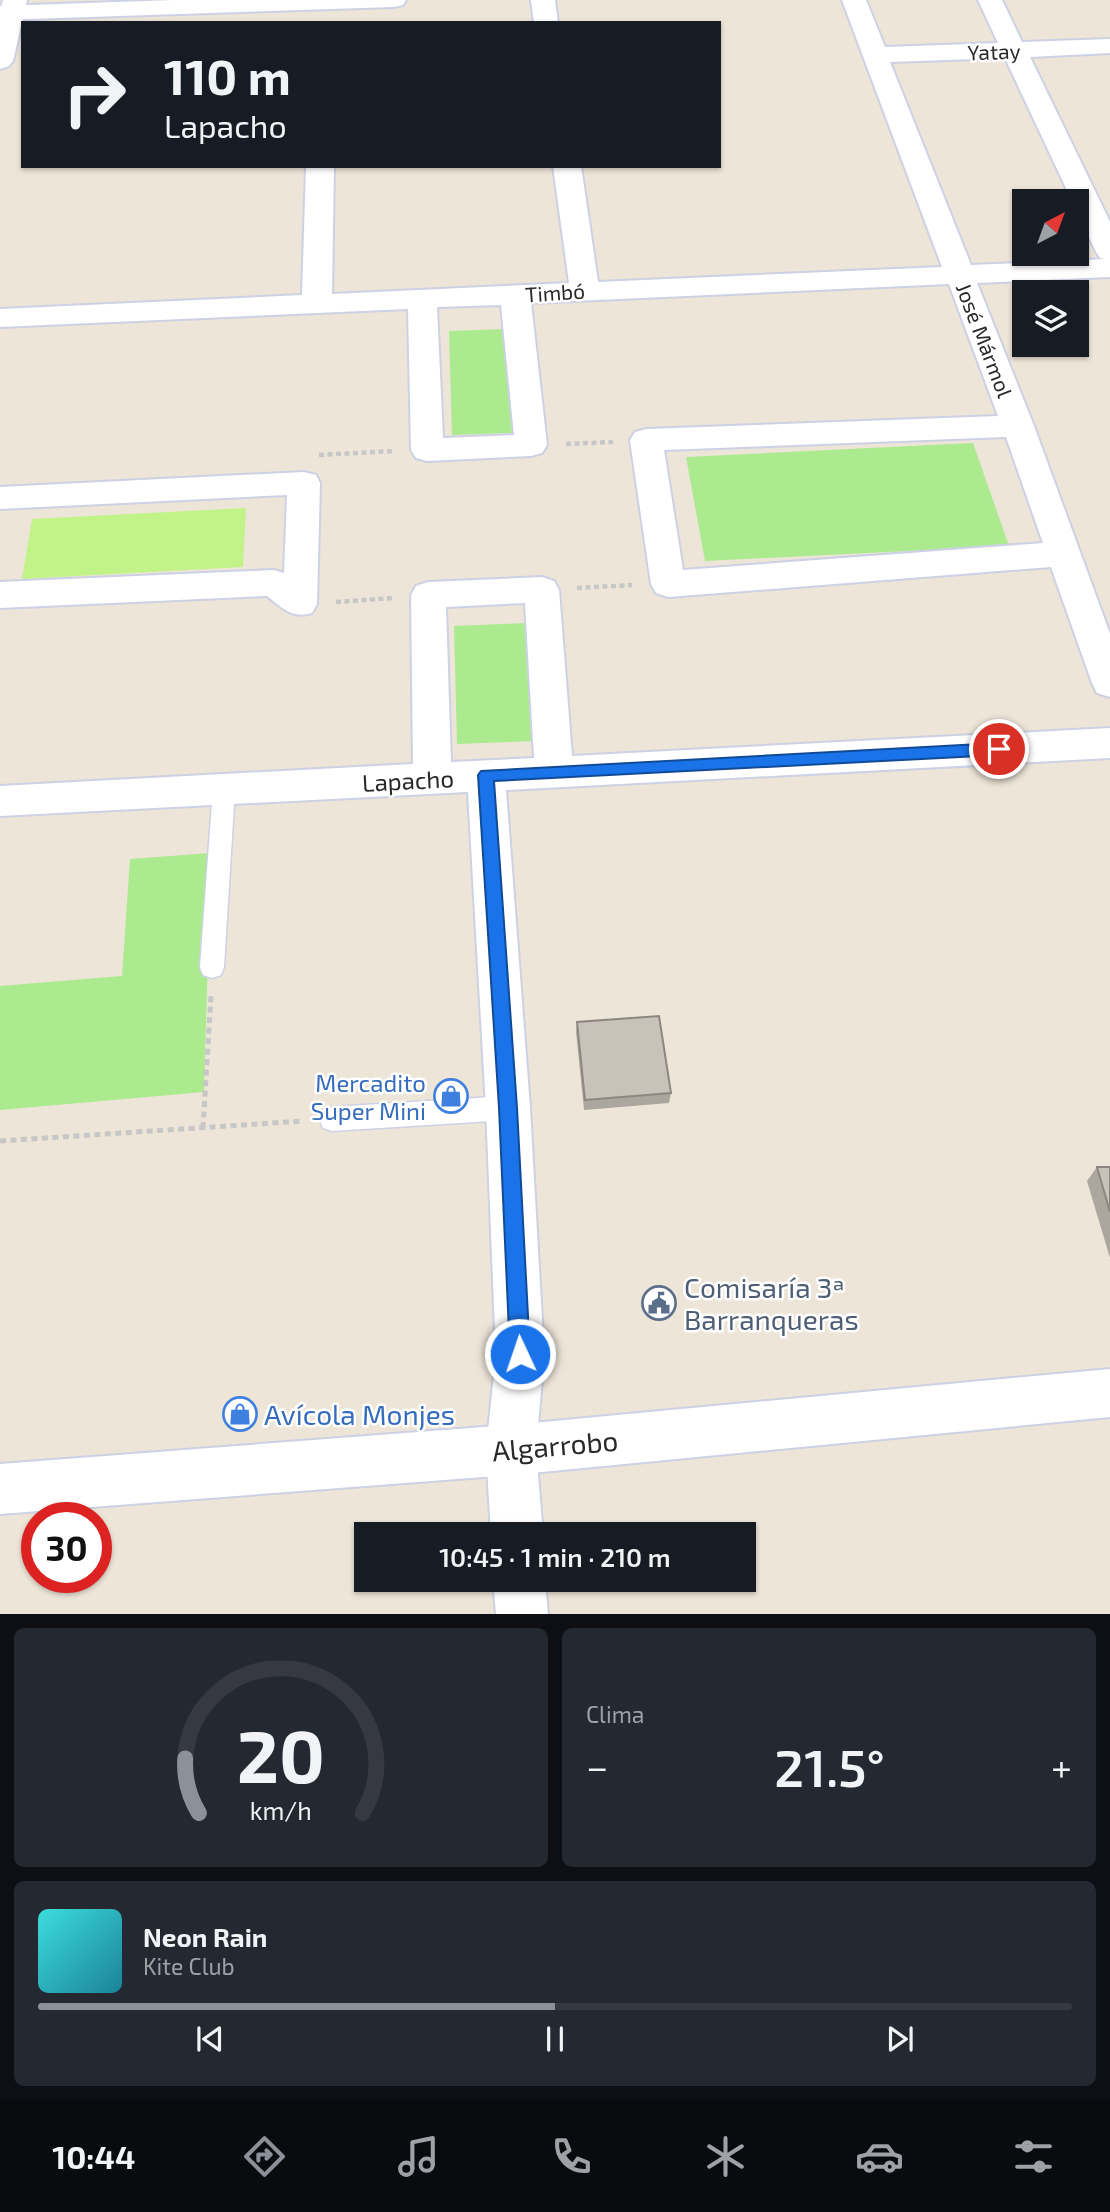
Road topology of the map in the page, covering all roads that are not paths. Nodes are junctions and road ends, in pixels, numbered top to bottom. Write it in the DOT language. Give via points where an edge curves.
graph roads {
  1 [pos="394,0"];
  2 [pos="543,0"];
  3 [pos="854,0"];
  4 [pos="990,0"];
  5 [pos="9,8"];
  6 [pos="323,8"];
  7 [pos="546,21"];
  8 [pos="1110,46"];
  9 [pos="1013,50"];
  10 [pos="877,55"];
  11 [pos="0,61"];
  12 [pos="320,168"];
  13 [pos="567,168"];
  14 [pos="1110,252"];
  15 [pos="1110,268"];
  16 [pos="959,275"];
  17 [pos="585,290"];
  18 [pos="515,295"];
  19 [pos="422,299"];
  20 [pos="317,303"];
  21 [pos="0,318"];
  22 [pos="1018,426"];
  23 [pos="0,498"];
  24 [pos="1064,554"];
  25 [pos="0,595"];
  26 [pos="1103,644"];
  27 [pos="1110,683"];
  28 [pos="1110,743"];
  29 [pos="554,772"];
  30 [pos="486,775"];
  31 [pos="432,778"];
  32 [pos="224,789"];
  33 [pos="0,801"];
  34 [pos="212,967"];
  35 [pos="508,1108"];
  36 [pos="332,1119"];
  37 [pos="1110,1394"];
  38 [pos="511,1450"];
  39 [pos="0,1489"];
  40 [pos="515,1522"];
  41 [pos="521,1592"];
  42 [pos="522,1614"];
  1 -- 6 [label="street"];
  2 -- 7 [label="street"];
  3 -- 10 [label="street, José Mármol"];
  4 -- 9 [label="street"];
  5 -- 6 [label="street"];
  5 -- 11 [label="street"];
  8 -- 9 [label="street, Yatay"];
  9 -- 10 [label="street, Yatay"];
  9 -- 14 [label="street"];
  10 -- 16 [label="street, José Mármol"];
  12 -- 20 [label="street"];
  13 -- 17 [label="street"];
  15 -- 16 [label="street, Timbó"];
  16 -- 17 [label="street, Timbó"];
  16 -- 22 [label="street, José Mármol"];
  17 -- 18 [label="street, Timbó"];
  18 -- 19 [label="street, Timbó"];
  18 -- 19 [label="street" via="531,445 427,450"];
  19 -- 20 [label="street, Timbó"];
  20 -- 21 [label="street, Timbó"];
  22 -- 24 [label="street, José Mármol"];
  22 -- 24 [label="street" via="646,440 668,584"];
  23 -- 25 [label="street" via="304,484 300,604 274,583"];
  24 -- 26 [label="street, José Mármol"];
  26 -- 27 [label="street, José Mármol"];
  28 -- 29 [label="street, Lapacho"];
  29 -- 30 [label="street, Lapacho"];
  29 -- 31 [label="street" via="542,590 428,595"];
  30 -- 31 [label="street, Lapacho"];
  30 -- 35 [label="street"];
  31 -- 32 [label="street, Lapacho"];
  32 -- 33 [label="street, Lapacho"];
  32 -- 34 [label="lane"];
  35 -- 36 [label="lane"];
  35 -- 38 [label="street" via="520,1354"];
  37 -- 38 [label="street, Algarrobo"];
  38 -- 39 [label="street, Algarrobo"];
  38 -- 40 [label="street"];
  41 -- 42 [label="street"];
}
